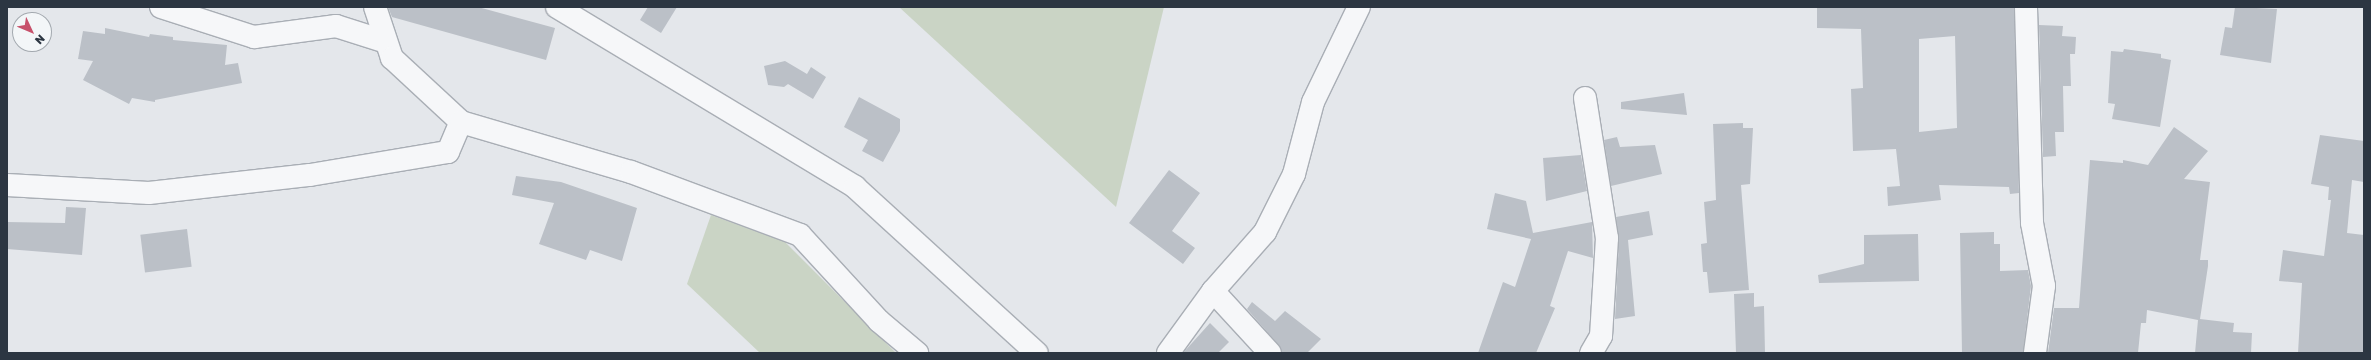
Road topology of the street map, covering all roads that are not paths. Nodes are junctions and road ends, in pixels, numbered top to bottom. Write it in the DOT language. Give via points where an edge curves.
graph roads {
  1 [pos="161,7"];
  2 [pos="375,7"];
  3 [pos="557,7"];
  4 [pos="1359,7"];
  5 [pos="2026,7"];
  6 [pos="386,42"];
  7 [pos="1584,98"];
  8 [pos="461,122"];
  9 [pos="7,185"];
  10 [pos="1213,291"];
  11 [pos="917,353"];
  12 [pos="1036,353"];
  13 [pos="1168,353"];
  14 [pos="1270,353"];
  15 [pos="1591,353"];
  16 [pos="2035,353"];
  1 -- 6 [label="street" via="254,37 336,26"];
  2 -- 6 [label="street"];
  3 -- 12 [label="street" via="855,187"];
  4 -- 10 [label="street" via="1313,102 1294,174 1265,232"];
  5 -- 16 [label="street" via="2032,223 2044,286"];
  6 -- 8 [label="street" via="392,58"];
  7 -- 15 [label="street" via="1607,238 1601,336"];
  8 -- 9 [label="street" via="448,152 310,175 149,193"];
  8 -- 11 [label="street" via="631,172 800,235 879,321"];
  10 -- 13 [label="street"];
  10 -- 14 [label="street"];
}
